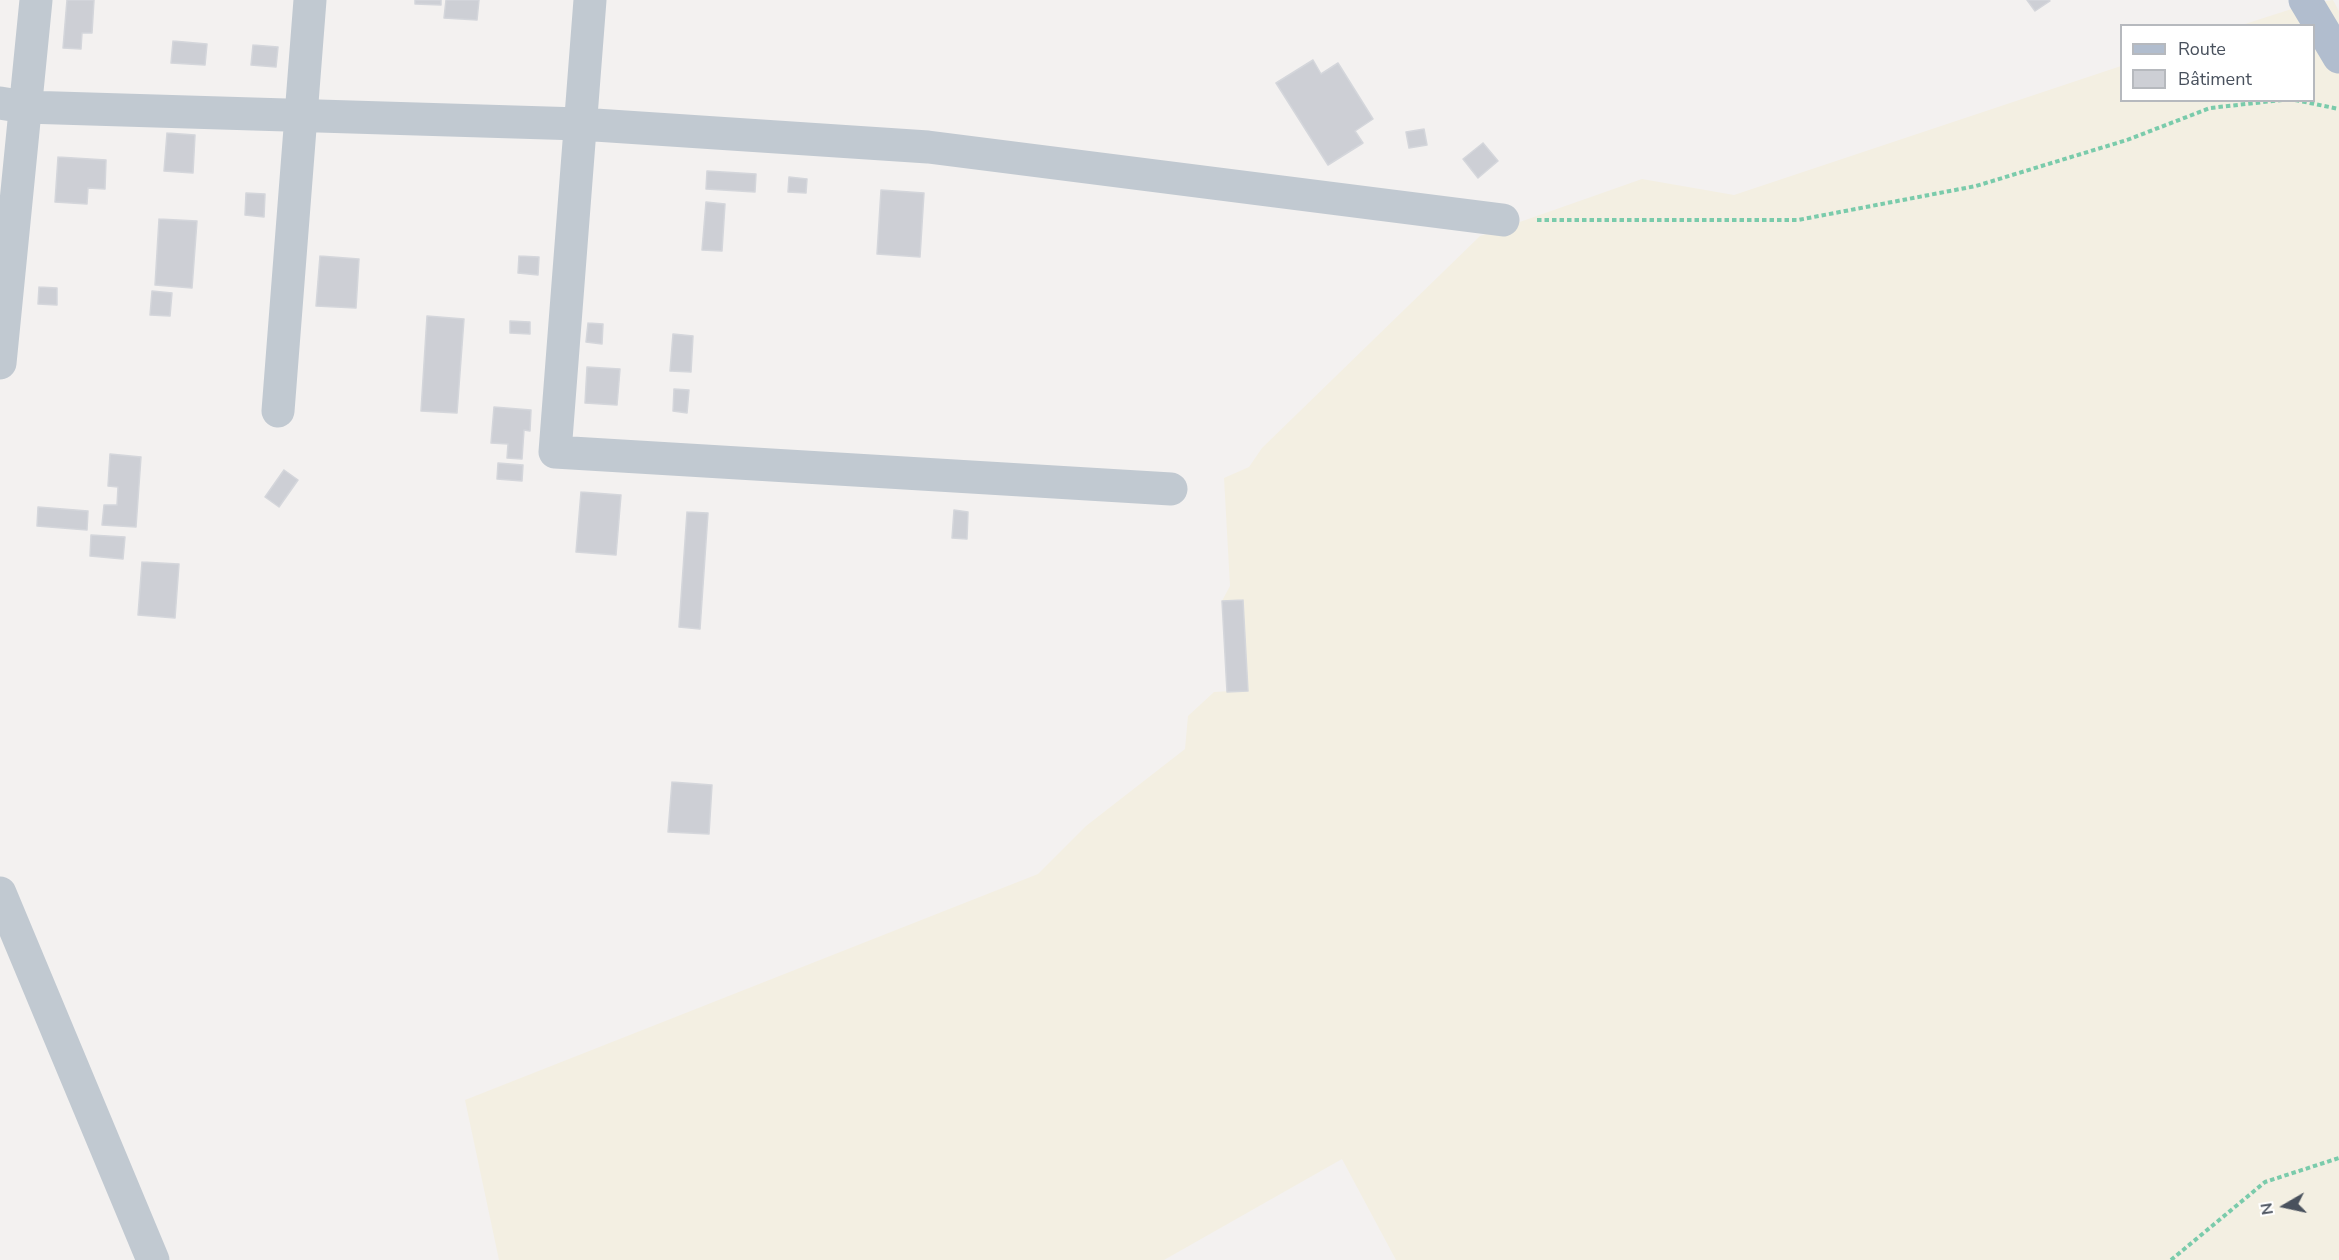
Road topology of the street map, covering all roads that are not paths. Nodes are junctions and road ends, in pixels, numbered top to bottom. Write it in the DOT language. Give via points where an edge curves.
graph roads {
  1 [pos="36,0"];
  2 [pos="310,0"];
  3 [pos="590,0"];
  4 [pos="2305,0"];
  5 [pos="2339,57"];
  6 [pos="13,105"];
  7 [pos="301,116"];
  8 [pos="580,124"];
  9 [pos="1503,220"];
  10 [pos="0,363"];
  11 [pos="278,411"];
  12 [pos="1171,489"];
  13 [pos="0,892"];
  14 [pos="153,1260"];
  1 -- 6 [label="street"];
  2 -- 7 [label="street"];
  3 -- 8 [label="street"];
  4 -- 5 [label="main road"];
  6 -- 7 [label="street"];
  6 -- 10 [label="street"];
  7 -- 8 [label="street"];
  7 -- 11 [label="street"];
  8 -- 9 [label="street" via="928,147"];
  8 -- 12 [label="street" via="555,453"];
  13 -- 14 [label="street"];
}
